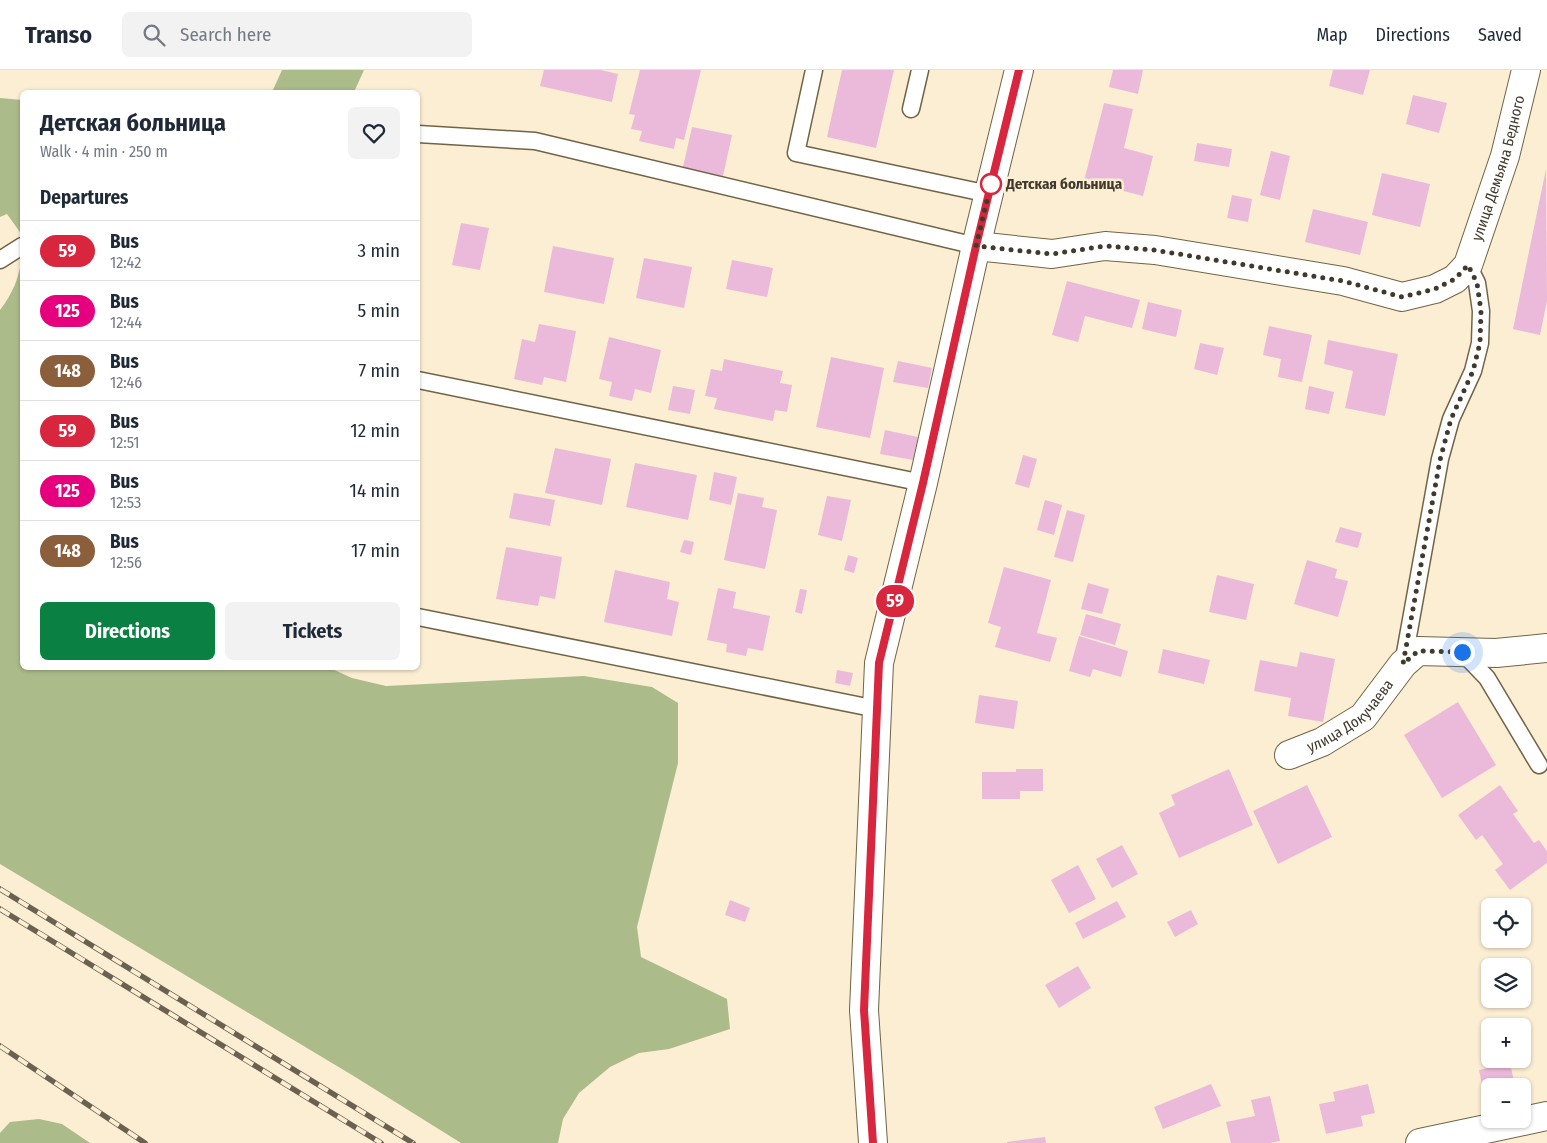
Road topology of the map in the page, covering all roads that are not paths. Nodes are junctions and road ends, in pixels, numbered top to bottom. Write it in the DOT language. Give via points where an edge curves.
graph roads {
  1 [pos="814,70"];
  2 [pos="920,70"];
  3 [pos="1019,70"];
  4 [pos="1526,70"];
  5 [pos="910,109"];
  6 [pos="420,134"];
  7 [pos="989,194"];
  8 [pos="976,246"];
  9 [pos="20,247"];
  10 [pos="0,260"];
  11 [pos="1468,265"];
  12 [pos="420,380"];
  13 [pos="923,483"];
  14 [pos="420,616"];
  15 [pos="1547,648"];
  16 [pos="1462,652"];
  17 [pos="1403,664"];
  18 [pos="877,708"];
  19 [pos="1289,755"];
  20 [pos="1539,766"];
  21 [pos="1547,1116"];
  22 [pos="873,1143"];
  23 [pos="1420,1143"];
  1 -- 7 [label="lane" via="796,152"];
  2 -- 5 [label="lane"];
  3 -- 7 [label="street"];
  4 -- 11 [label="street, улица Демьяна Бедного" via="1505,156"];
  6 -- 8 [label="lane" via="535,141"];
  7 -- 8 [label="street"];
  8 -- 11 [label="street" via="1052,254 1105,246 1154,250 1343,281 1402,297 1435,289 1455,279"];
  8 -- 13 [label="street"];
  9 -- 10 [label="lane"];
  11 -- 17 [label="lane" via="1477,283 1481,311 1480,343 1473,371 1451,419 1440,460"];
  12 -- 13 [label="lane"];
  13 -- 18 [label="street" via="879,663"];
  14 -- 18 [label="lane"];
  15 -- 16 [label="street, улица Докучаева" via="1496,653"];
  16 -- 17 [label="street, улица Докучаева" via="1418,651"];
  16 -- 20 [label="lane" via="1487,678"];
  17 -- 19 [label="street, улица Докучаева" via="1363,717 1322,742"];
  18 -- 22 [label="street" via="864,1010"];
  21 -- 23 [label="street"];
}
